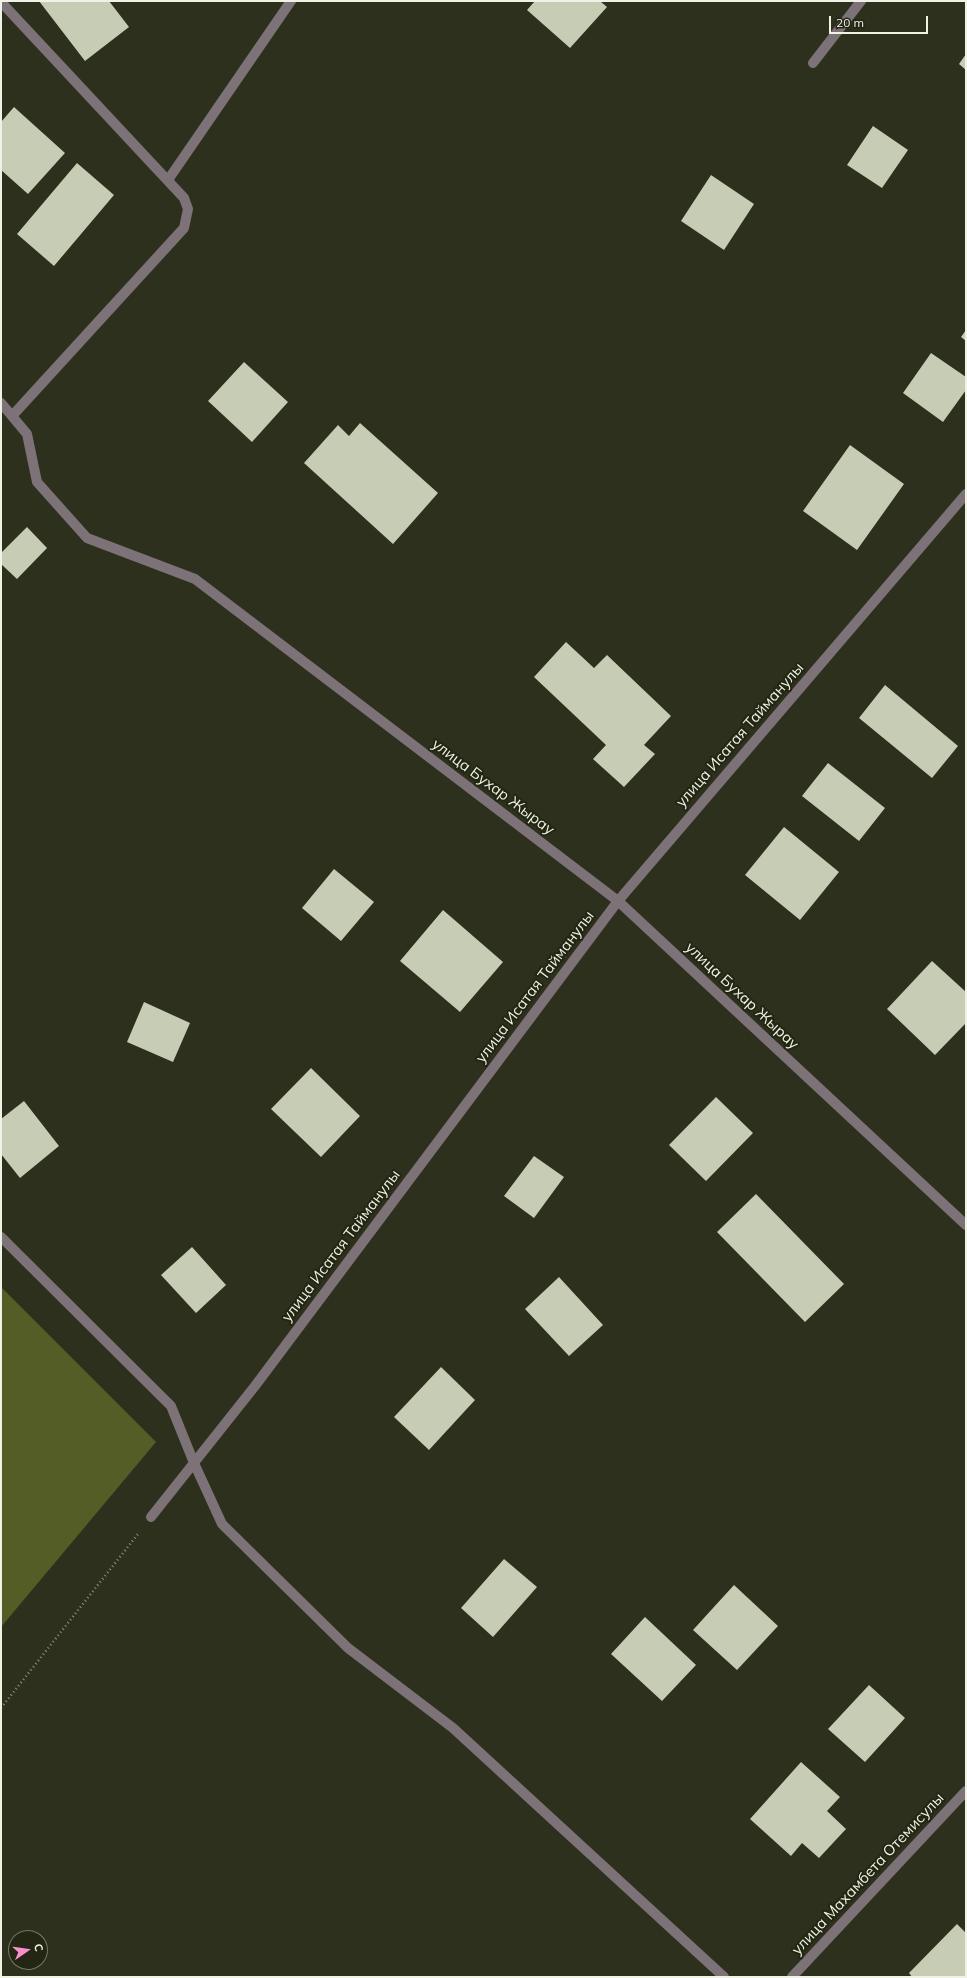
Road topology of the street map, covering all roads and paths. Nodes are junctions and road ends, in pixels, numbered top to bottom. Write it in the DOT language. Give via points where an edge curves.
graph roads {
  1 [pos="291,1"];
  2 [pos="861,1"];
  3 [pos="1,2"];
  4 [pos="813,63"];
  5 [pos="168,180"];
  6 [pos="1,403"];
  7 [pos="12,416"];
  8 [pos="964,499"];
  9 [pos="618,900"];
  10 [pos="966,1225"];
  11 [pos="1,1237"];
  12 [pos="194,1463"];
  13 [pos="151,1517"];
  14 [pos="1,1708"];
  15 [pos="966,1790"];
  16 [pos="724,1977"];
  17 [pos="792,1977"];
  1 -- 5 [label="street"];
  2 -- 4 [label="street"];
  3 -- 5 [label="street"];
  5 -- 7 [label="street" via="184,198 188,210 184,228"];
  6 -- 7 [label="street, улица Бухар Жырау"];
  7 -- 9 [label="street, улица Бухар Жырау" via="27,434 37,482 87,538 195,579"];
  8 -- 9 [label="street, улица Исатая Тайманулы"];
  9 -- 10 [label="street, улица Бухар Жырау"];
  9 -- 12 [label="street, улица Исатая Тайманулы" via="255,1386"];
  11 -- 12 [label="street" via="171,1406"];
  12 -- 13 [label="street, улица Исатая Тайманулы"];
  12 -- 16 [label="street" via="222,1524 348,1648 453,1728"];
  13 -- 14 [label="path"];
  15 -- 17 [label="street, улица Махамбета Отемисулы"];
}
